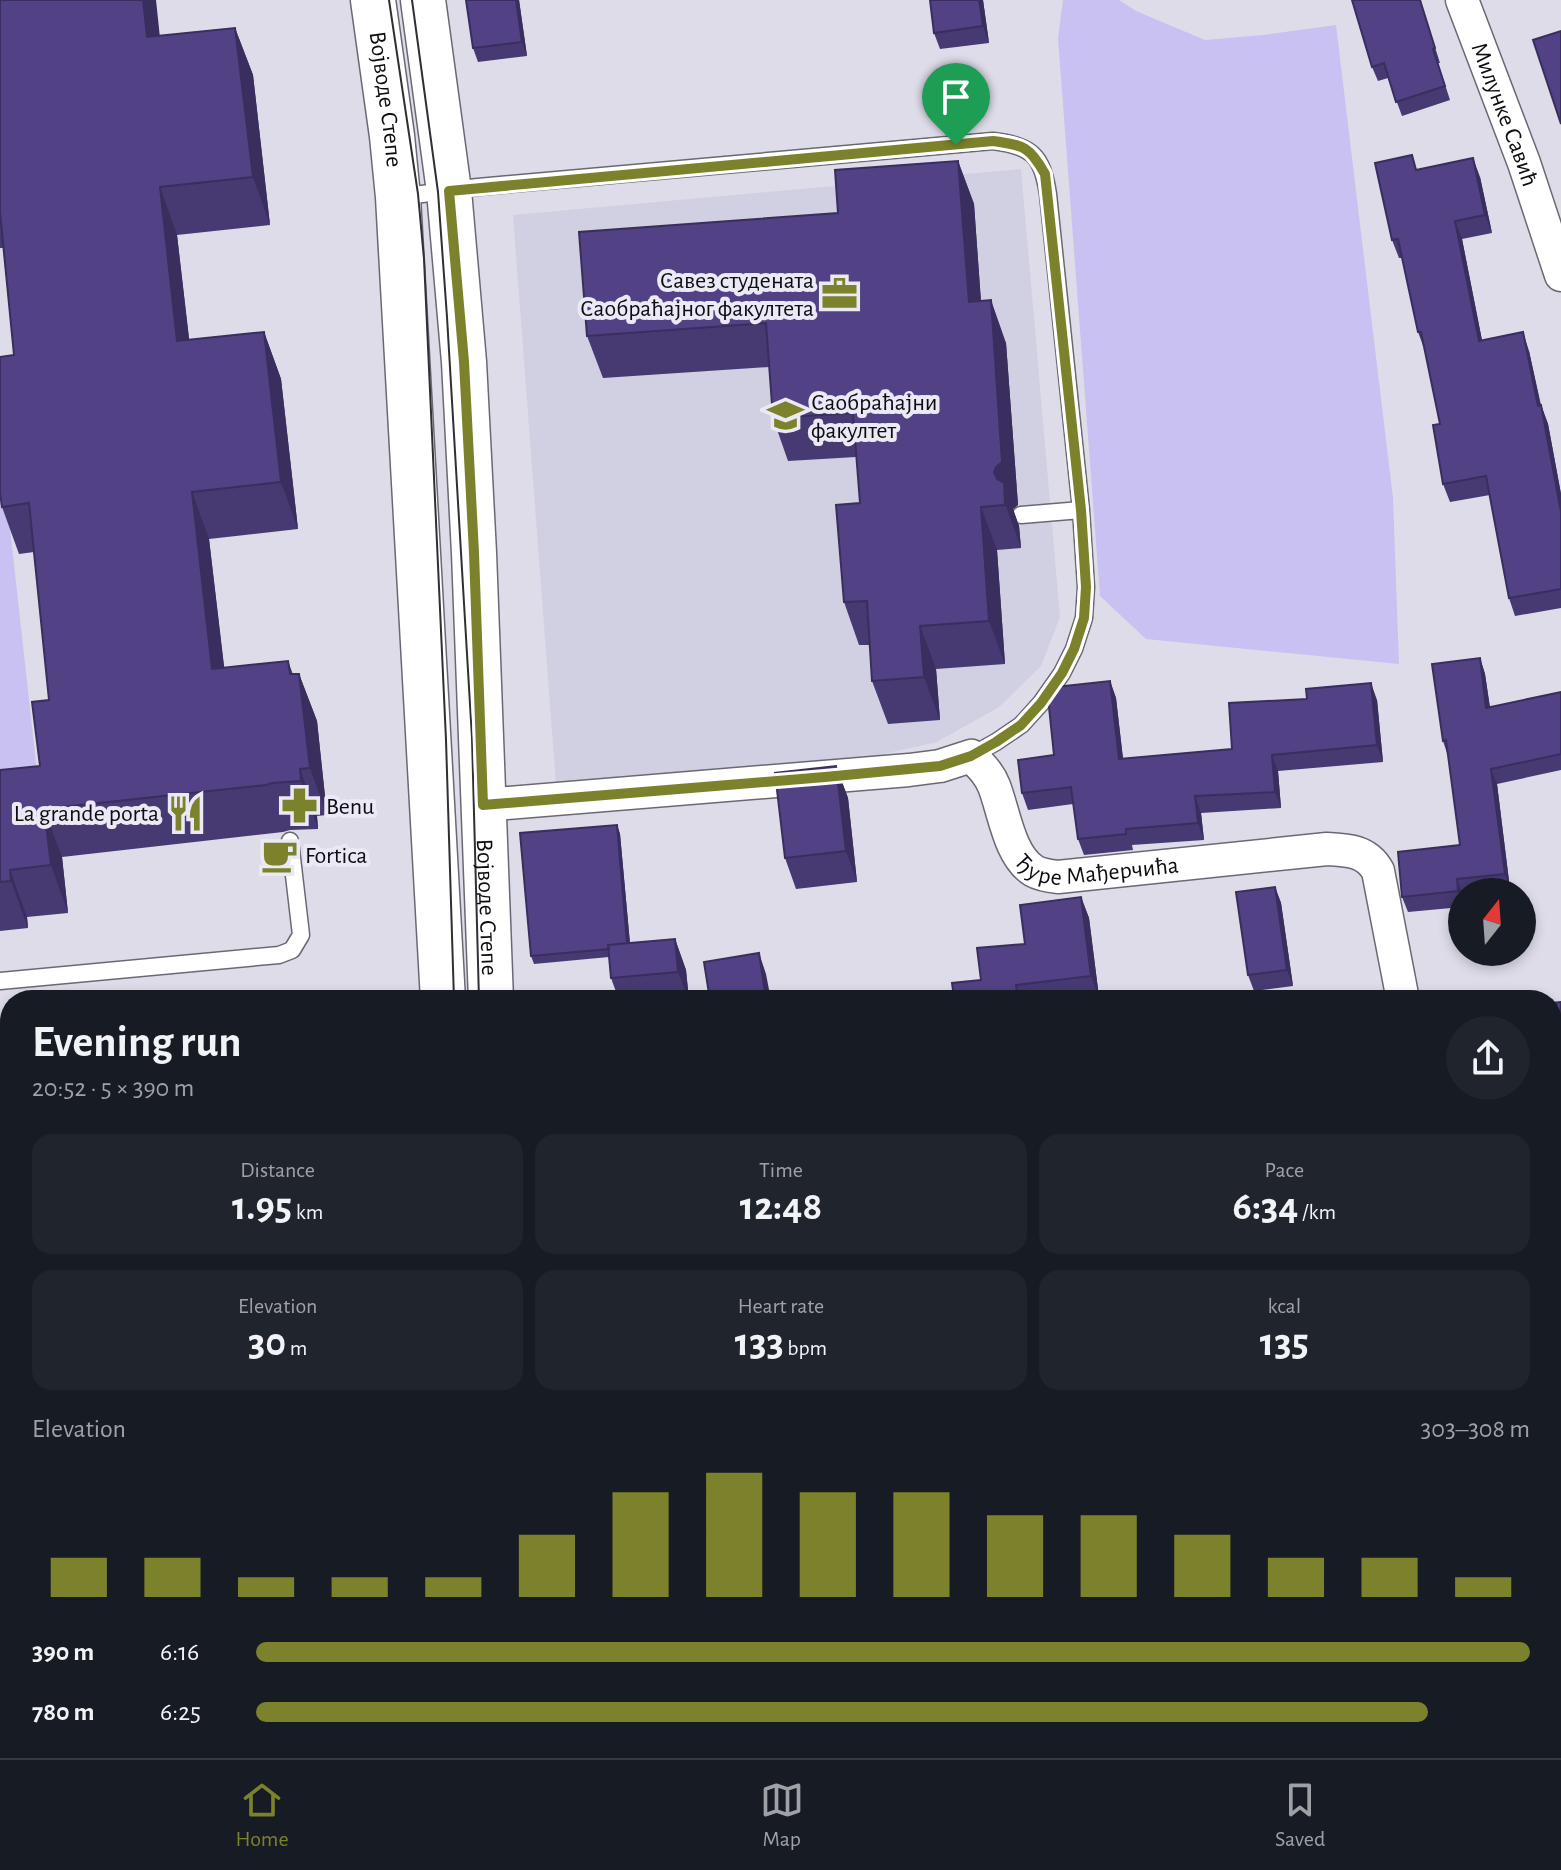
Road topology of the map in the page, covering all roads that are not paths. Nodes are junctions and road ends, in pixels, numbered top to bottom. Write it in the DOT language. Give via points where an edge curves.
graph roads {
  1 [pos="373,0"];
  2 [pos="423,0"];
  3 [pos="1462,0"];
  4 [pos="449,191"];
  5 [pos="398,197"];
  6 [pos="1561,275"];
  7 [pos="1081,510"];
  8 [pos="1021,515"];
  9 [pos="971,756"];
  10 [pos="483,805"];
  11 [pos="290,841"];
  12 [pos="0,981"];
  13 [pos="442,990"];
  14 [pos="491,990"];
  15 [pos="1401,990"];
  1 -- 5 [label="main road, Војводе Степе"];
  2 -- 4 [label="main road, Војводе Степе"];
  3 -- 6 [label="street, Милунке Савић"];
  4 -- 5 [label="lane, Војводе Степе"];
  4 -- 7 [label="lane" via="993,141 1022,147 1035,156 1047,184"];
  4 -- 10 [label="main road, Војводе Степе" via="464,362"];
  5 -- 13 [label="main road, Војводе Степе"];
  7 -- 8 [label="lane"];
  7 -- 9 [label="lane" via="1086,587 1074,649 1021,725"];
  9 -- 10 [label="street" via="909,770"];
  9 -- 15 [label="street, Ђуре Мађерчића" via="994,786 1022,859 1044,875 1327,849 1358,852 1378,871"];
  10 -- 14 [label="main road, Војводе Степе"];
  11 -- 12 [label="lane" via="301,935 292,950"];
}
